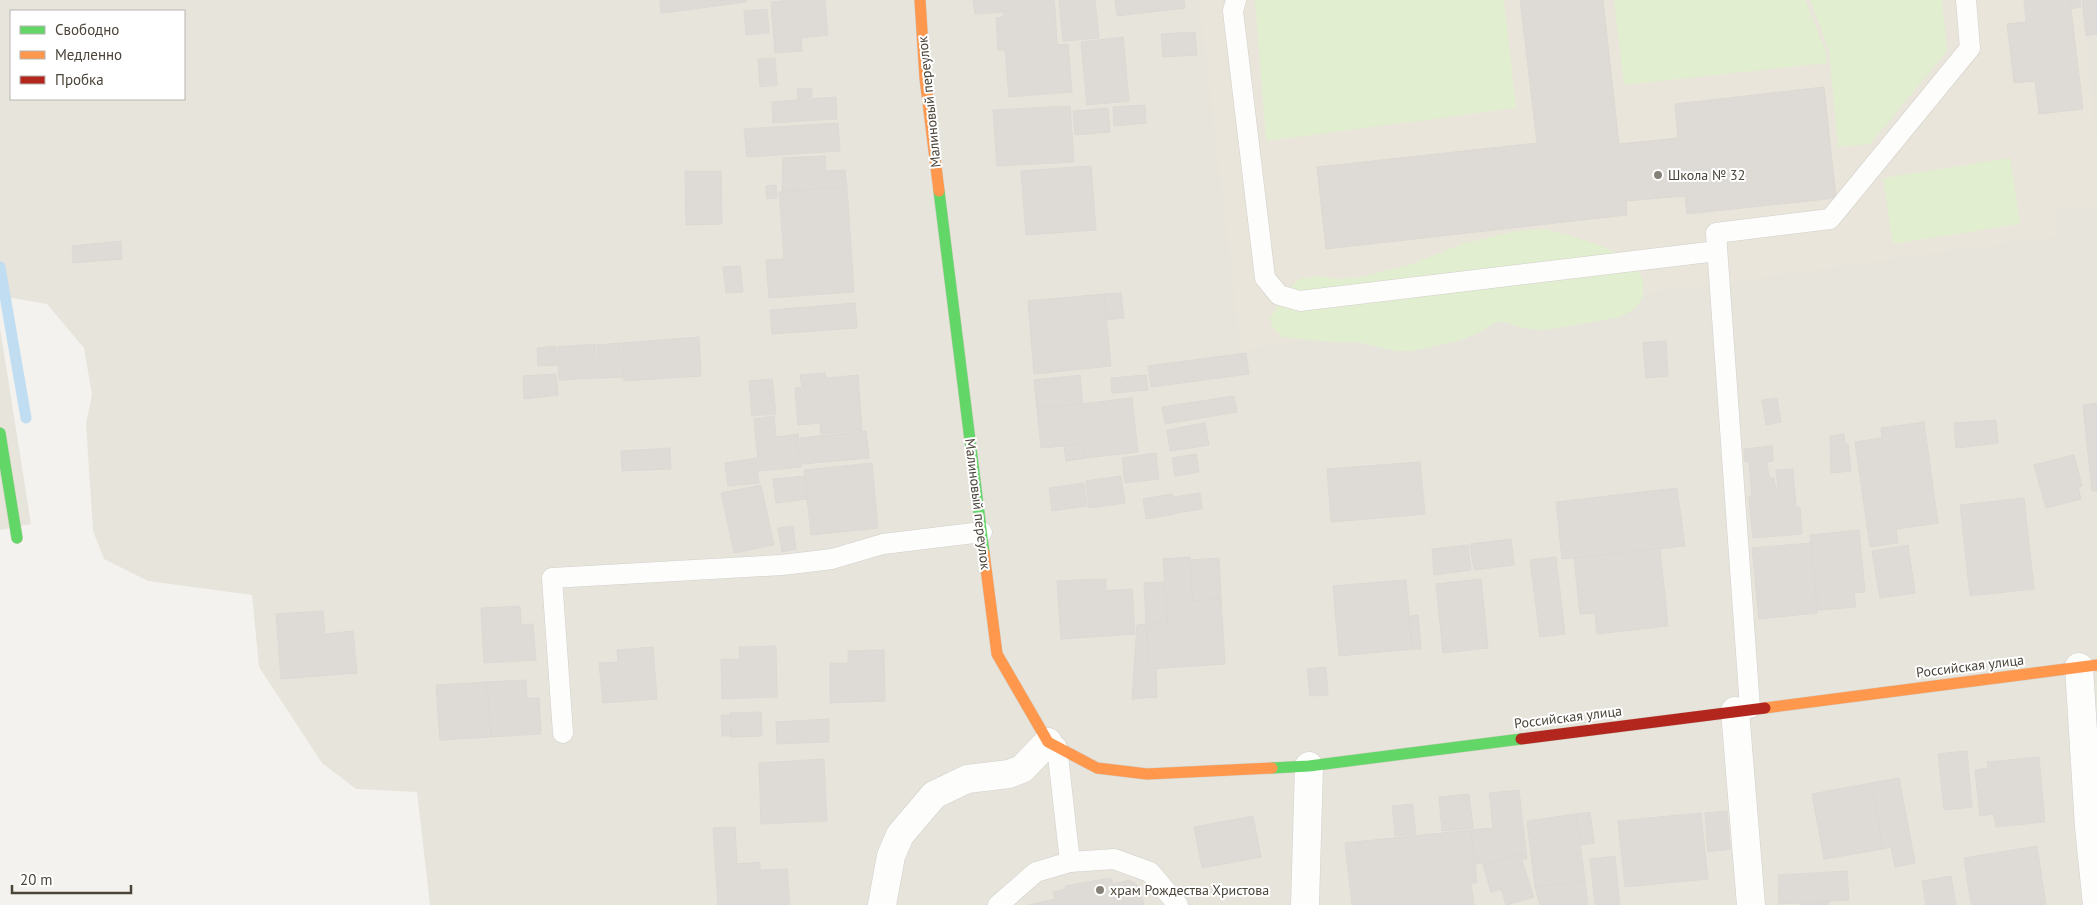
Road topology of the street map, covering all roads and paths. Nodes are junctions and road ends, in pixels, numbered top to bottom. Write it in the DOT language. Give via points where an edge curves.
graph roads {
  1 [pos="920,0"];
  2 [pos="1236,0"];
  3 [pos="1966,0"];
  4 [pos="1717,251"];
  5 [pos="0,433"];
  6 [pos="982,532"];
  7 [pos="17,538"];
  8 [pos="2088,666"];
  9 [pos="1742,710"];
  10 [pos="562,733"];
  11 [pos="1052,745"];
  12 [pos="1309,766"];
  13 [pos="1070,862"];
  14 [pos="882,905"];
  15 [pos="998,905"];
  16 [pos="1178,905"];
  17 [pos="1305,905"];
  18 [pos="1751,905"];
  19 [pos="2096,905"];
  1 -- 6 [label="street, Малиновый переулок" via="925,78"];
  2 -- 4 [label="lane" via="1233,11 1265,278 1279,295 1300,301"];
  3 -- 4 [label="lane" via="1970,48 1830,219 1716,233"];
  4 -- 9 [label="lane"];
  5 -- 7 [label="street"];
  6 -- 10 [label="lane" via="883,544 832,559 782,565 552,578"];
  6 -- 11 [label="street, Малиновый переулок" via="997,654"];
  8 -- 9 [label="street, Российская улица"];
  8 -- 19 [label="street" via="2088,827"];
  9 -- 12 [label="street, Российская улица"];
  9 -- 18 [label="street"];
  11 -- 12 [label="street, Российская улица" via="1098,768 1147,774"];
  11 -- 13 [label="lane"];
  11 -- 14 [label="street" via="1022,769 1009,774 967,779 934,795 900,835 891,856"];
  12 -- 17 [label="street"];
  13 -- 15 [label="lane" via="1036,872"];
  13 -- 16 [label="lane" via="1114,859 1150,872"];
}
